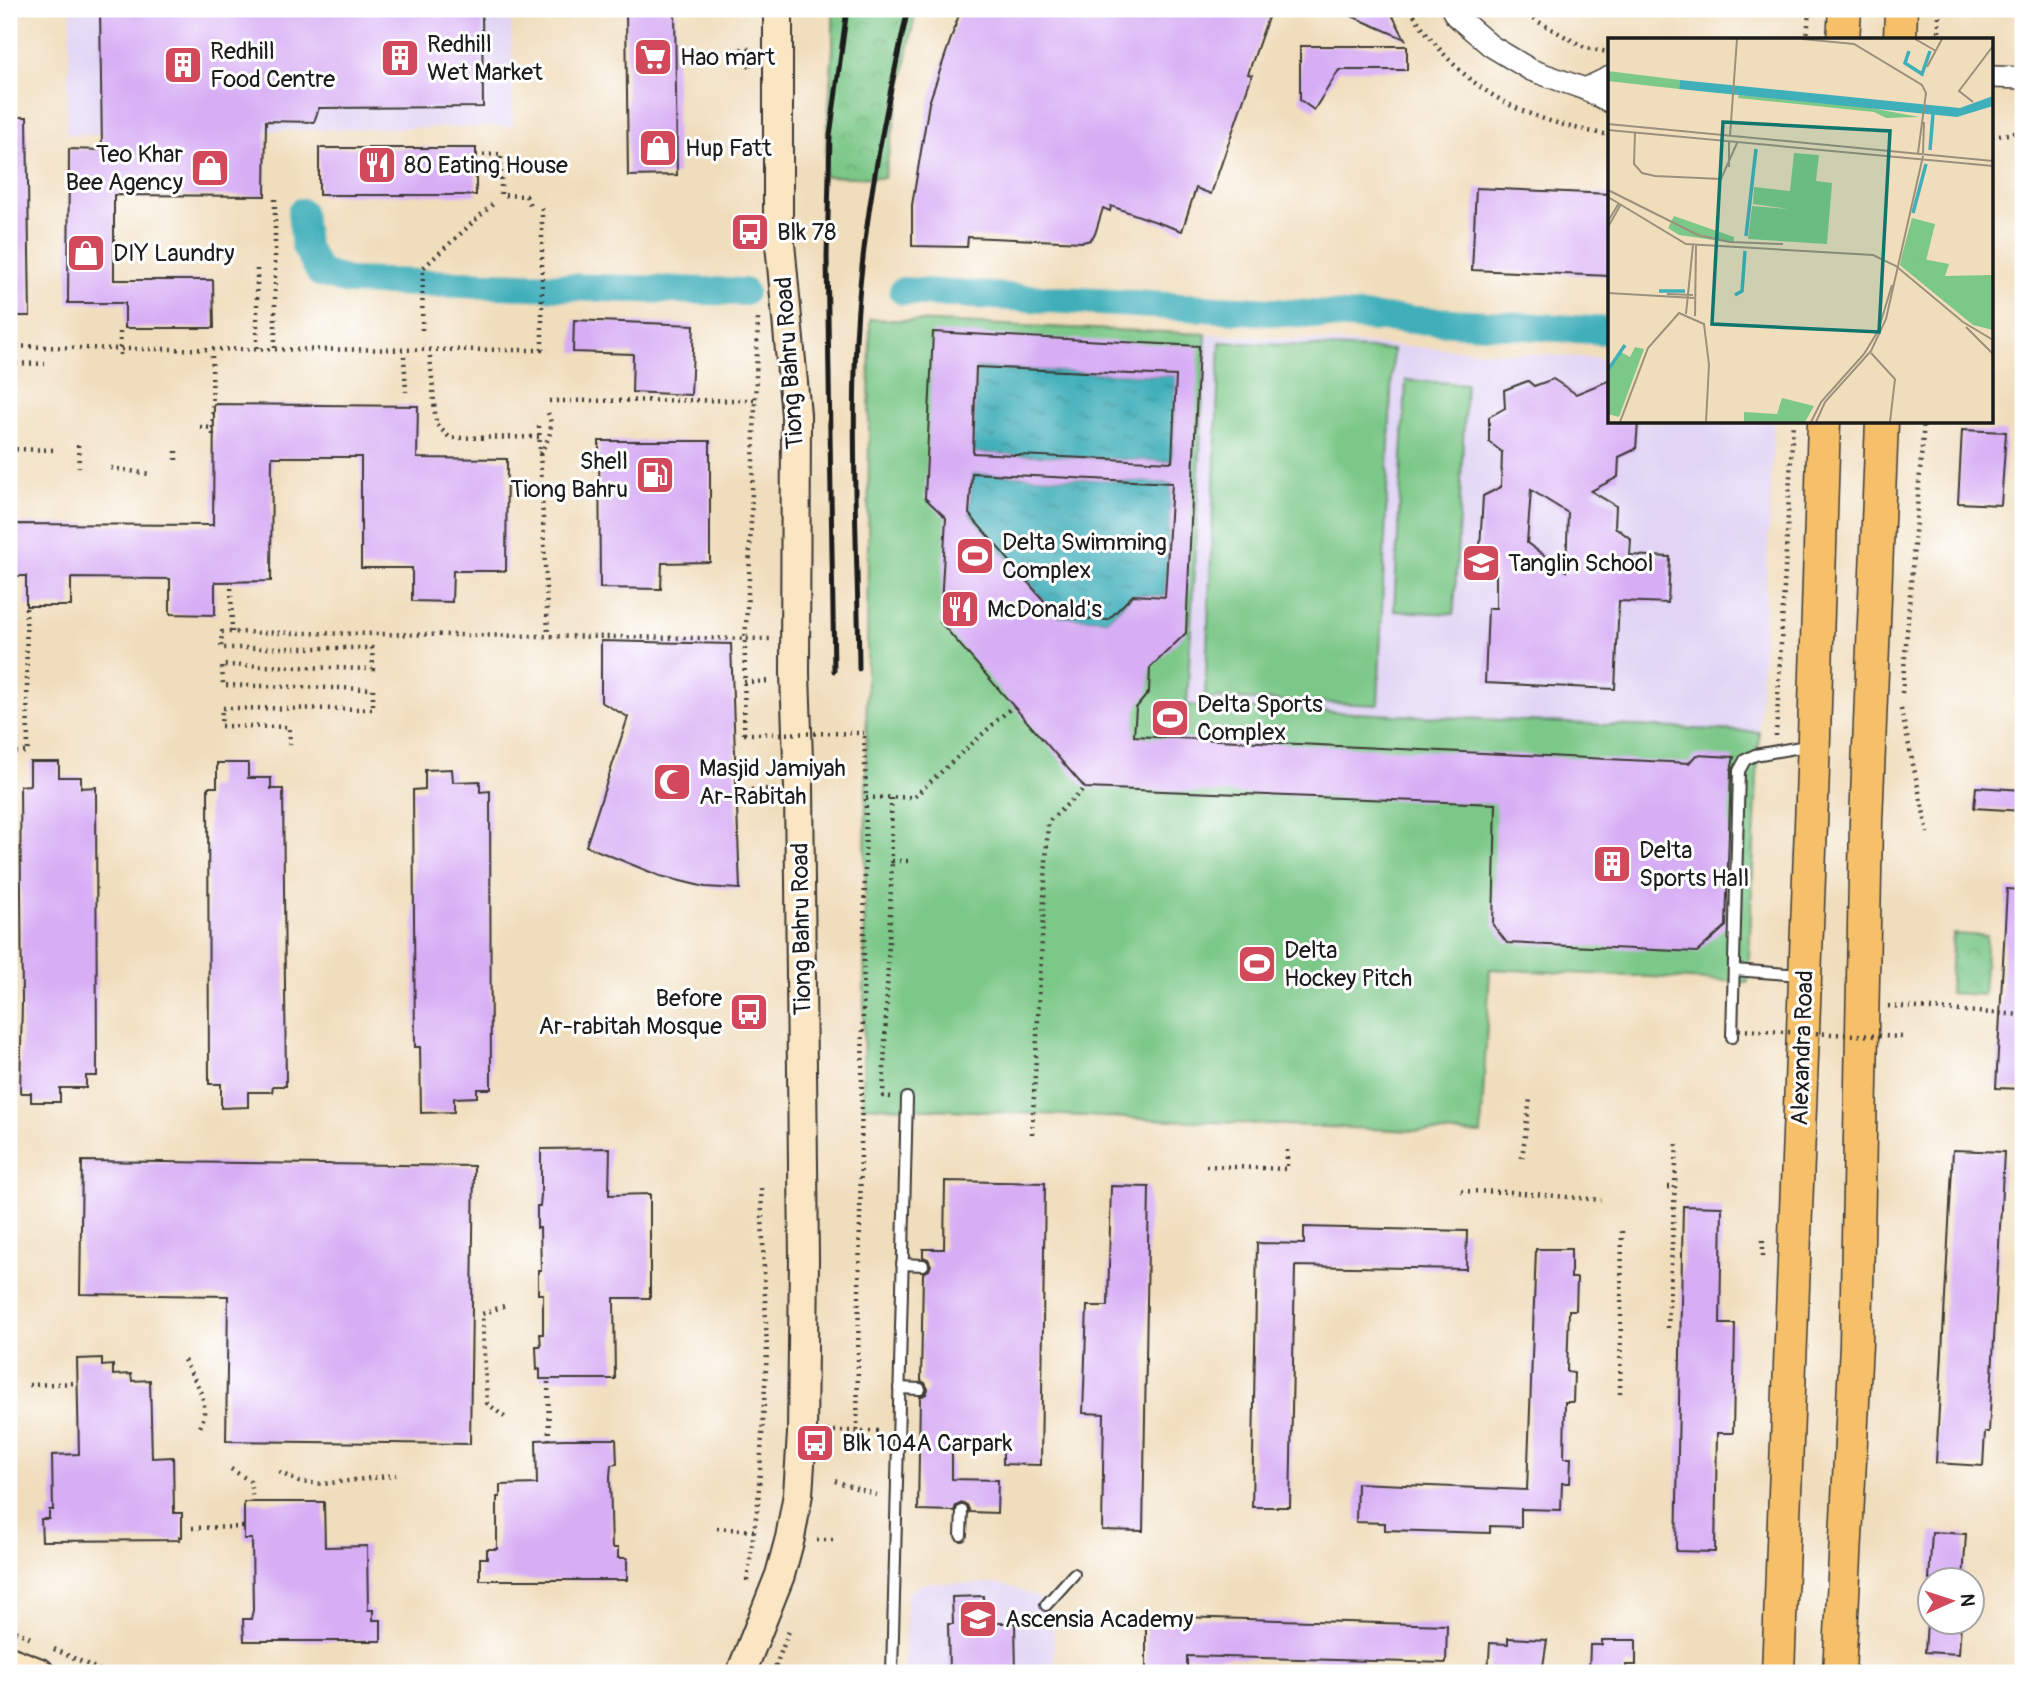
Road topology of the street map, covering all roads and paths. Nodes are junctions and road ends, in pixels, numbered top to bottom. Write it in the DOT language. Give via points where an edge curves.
graph roads {
  1 [pos="778,9"];
  2 [pos="1410,9"];
  3 [pos="1452,9"];
  4 [pos="1523,9"];
  5 [pos="1810,9"];
  6 [pos="1845,9"];
  7 [pos="1901,9"];
  8 [pos="1939,9"];
  9 [pos="1807,38"];
  10 [pos="1843,38"];
  11 [pos="1900,38"];
  12 [pos="1939,38"];
  13 [pos="1608,53"];
  14 [pos="755,68"];
  15 [pos="756,77"];
  16 [pos="1994,77"];
  17 [pos="1608,78"];
  18 [pos="2023,78"];
  19 [pos="1585,89"];
  20 [pos="1608,101"];
  21 [pos="2023,132"];
  22 [pos="1608,135"];
  23 [pos="1994,136"];
  24 [pos="476,155"];
  25 [pos="275,199"];
  26 [pos="494,203"];
  27 [pos="530,205"];
  28 [pos="542,205"];
  29 [pos="257,269"];
  30 [pos="758,318"];
  31 [pos="422,330"];
  32 [pos="120,332"];
  33 [pos="9,346"];
  34 [pos="257,348"];
  35 [pos="275,348"];
  36 [pos="542,350"];
  37 [pos="548,350"];
  38 [pos="120,352"];
  39 [pos="212,356"];
  40 [pos="404,356"];
  41 [pos="430,356"];
  42 [pos="9,363"];
  43 [pos="45,364"];
  44 [pos="406,392"];
  45 [pos="754,400"];
  46 [pos="549,401"];
  47 [pos="548,413"];
  48 [pos="1793,424"];
  49 [pos="1824,424"];
  50 [pos="1882,424"];
  51 [pos="1924,424"];
  52 [pos="539,426"];
  53 [pos="200,427"];
  54 [pos="212,428"];
  55 [pos="539,437"];
  56 [pos="212,440"];
  57 [pos="78,445"];
  58 [pos="9,449"];
  59 [pos="58,450"];
  60 [pos="176,450"];
  61 [pos="540,455"];
  62 [pos="176,460"];
  63 [pos="79,467"];
  64 [pos="111,468"];
  65 [pos="149,474"];
  66 [pos="231,581"];
  67 [pos="26,606"];
  68 [pos="232,632"];
  69 [pos="548,635"];
  70 [pos="745,639"];
  71 [pos="795,640"];
  72 [pos="1013,706"];
  73 [pos="1814,745"];
  74 [pos="290,746"];
  75 [pos="1775,751"];
  76 [pos="9,752"];
  77 [pos="1086,788"];
  78 [pos="866,798"];
  79 [pos="891,798"];
  80 [pos="1928,833"];
  81 [pos="892,861"];
  82 [pos="913,861"];
  83 [pos="1734,970"];
  84 [pos="1805,975"];
  85 [pos="1889,1006"];
  86 [pos="2023,1015"];
  87 [pos="1735,1033"];
  88 [pos="1903,1037"];
  89 [pos="907,1098"];
  90 [pos="1530,1098"];
  91 [pos="1032,1134"];
  92 [pos="1677,1143"];
  93 [pos="1287,1146"];
  94 [pos="1522,1158"];
  95 [pos="1206,1166"];
  96 [pos="1668,1187"];
  97 [pos="1675,1187"];
  98 [pos="761,1188"];
  99 [pos="1461,1191"];
  100 [pos="1601,1200"];
  101 [pos="1622,1228"];
  102 [pos="902,1264"];
  103 [pos="923,1265"];
  104 [pos="504,1306"];
  105 [pos="1668,1328"];
  106 [pos="184,1360"];
  107 [pos="548,1382"];
  108 [pos="78,1383"];
  109 [pos="29,1385"];
  110 [pos="899,1388"];
  111 [pos="920,1389"];
  112 [pos="1620,1394"];
  113 [pos="507,1419"];
  114 [pos="199,1429"];
  115 [pos="816,1431"];
  116 [pos="857,1431"];
  117 [pos="871,1431"];
  118 [pos="548,1439"];
  119 [pos="231,1469"];
  120 [pos="279,1472"];
  121 [pos="396,1475"];
  122 [pos="835,1481"];
  123 [pos="253,1500"];
  124 [pos="897,1502"];
  125 [pos="962,1511"];
  126 [pos="244,1527"];
  127 [pos="192,1528"];
  128 [pos="717,1528"];
  129 [pos="754,1531"];
  130 [pos="961,1535"];
  131 [pos="822,1540"];
  132 [pos="837,1540"];
  133 [pos="1074,1574"];
  134 [pos="746,1591"];
  135 [pos="1045,1605"];
  136 [pos="9,1661"];
  137 [pos="745,1668"];
  138 [pos="40,1673"];
  139 [pos="892,1673"];
  140 [pos="1777,1673"];
  141 [pos="1839,1673"];
  1 -- 71 [label="main road, Tiong Bahru Road" via="778,222 796,415"];
  2 -- 22 [label="path" via="1444,56 1482,90 1527,115"];
  3 -- 19 [label="street" via="1491,46 1531,70"];
  4 -- 13 [label="path" via="1586,48"];
  5 -- 9 [label="path"];
  6 -- 10 [label="main road"];
  7 -- 11 [label="main road"];
  8 -- 12 [label="path"];
  14 -- 15 [label="path" via="752,49 740,49"];
  16 -- 18 [label="street"];
  17 -- 19 [label="street"];
  19 -- 20 [label="street"];
  21 -- 23 [label="path"];
  24 -- 27 [label="path" via="501,154 501,195 526,196"];
  25 -- 35 [label="path"];
  26 -- 31 [label="path" via="423,268"];
  28 -- 36 [label="path"];
  29 -- 34 [label="path"];
  30 -- 45 [label="path"];
  32 -- 38 [label="path"];
  33 -- 38 [label="path"];
  34 -- 35 [label="path"];
  34 -- 38 [label="path"];
  35 -- 36 [label="path"];
  36 -- 37 [label="path"];
  39 -- 54 [label="path"];
  40 -- 44 [label="path"];
  41 -- 55 [label="path" via="436,424 450,438"];
  42 -- 43 [label="path"];
  45 -- 46 [label="path"];
  45 -- 70 [label="path"];
  47 -- 61 [label="path" via="552,432"];
  48 -- 75 [label="path"];
  49 -- 73 [label="main road, Alexandra Road"];
  50 -- 141 [label="main road" via="1867,808 1856,1344"];
  51 -- 80 [label="path" via="1901,710"];
  52 -- 55 [label="path"];
  53 -- 54 [label="path"];
  54 -- 56 [label="path"];
  55 -- 61 [label="path"];
  57 -- 63 [label="path"];
  58 -- 59 [label="path"];
  60 -- 62 [label="path"];
  61 -- 69 [label="path"];
  64 -- 65 [label="path"];
  66 -- 68 [label="path"];
  67 -- 76 [label="path" via="28,752"];
  68 -- 69 [label="path"];
  68 -- 74 [label="path" via="222,632 221,648 372,648 373,669 222,665 223,685 373,689 373,709 222,708 221,726 289,727"];
  69 -- 70 [label="path"];
  70 -- 71 [label="path"];
  70 -- 78 [label="path, bridge" via="744,734 864,733"];
  71 -- 137 [label="main road, Tiong Bahru Road" via="804,1259 802,1434 790,1538"];
  72 -- 79 [label="path" via="914,797"];
  73 -- 75 [label="lane"];
  73 -- 84 [label="main road, Alexandra Road"];
  75 -- 83 [label="lane" via="1745,760 1739,771"];
  77 -- 91 [label="path" via="1048,822"];
  78 -- 79 [label="path"];
  78 -- 116 [label="path"];
  79 -- 81 [label="path"];
  81 -- 82 [label="path"];
  81 -- 89 [label="path" via="883,1096"];
  83 -- 84 [label="lane"];
  83 -- 87 [label="lane"];
  84 -- 140 [label="main road, Alexandra Road"];
  85 -- 86 [label="path"];
  87 -- 88 [label="path, bridge"];
  89 -- 102 [label="lane"];
  90 -- 94 [label="path"];
  92 -- 97 [label="path"];
  93 -- 95 [label="path" via="1287,1169"];
  96 -- 97 [label="path"];
  97 -- 105 [label="path"];
  98 -- 129 [label="path" via="767,1352"];
  99 -- 100 [label="path"];
  101 -- 112 [label="path"];
  102 -- 103 [label="lane"];
  102 -- 110 [label="lane"];
  104 -- 113 [label="path" via="482,1314 487,1403"];
  106 -- 114 [label="path" via="205,1402"];
  107 -- 118 [label="path"];
  108 -- 109 [label="path"];
  110 -- 111 [label="lane"];
  110 -- 124 [label="lane"];
  115 -- 116 [label="path"];
  116 -- 117 [label="path"];
  119 -- 123 [label="path" via="250,1481"];
  120 -- 121 [label="path" via="299,1482 323,1484"];
  122 -- 124 [label="path"];
  124 -- 139 [label="lane"];
  125 -- 130 [label="lane"];
  126 -- 127 [label="path"];
  128 -- 129 [label="path"];
  129 -- 134 [label="path"];
  131 -- 132 [label="path"];
  133 -- 135 [label="lane"];
  136 -- 138 [label="main road"];
}
